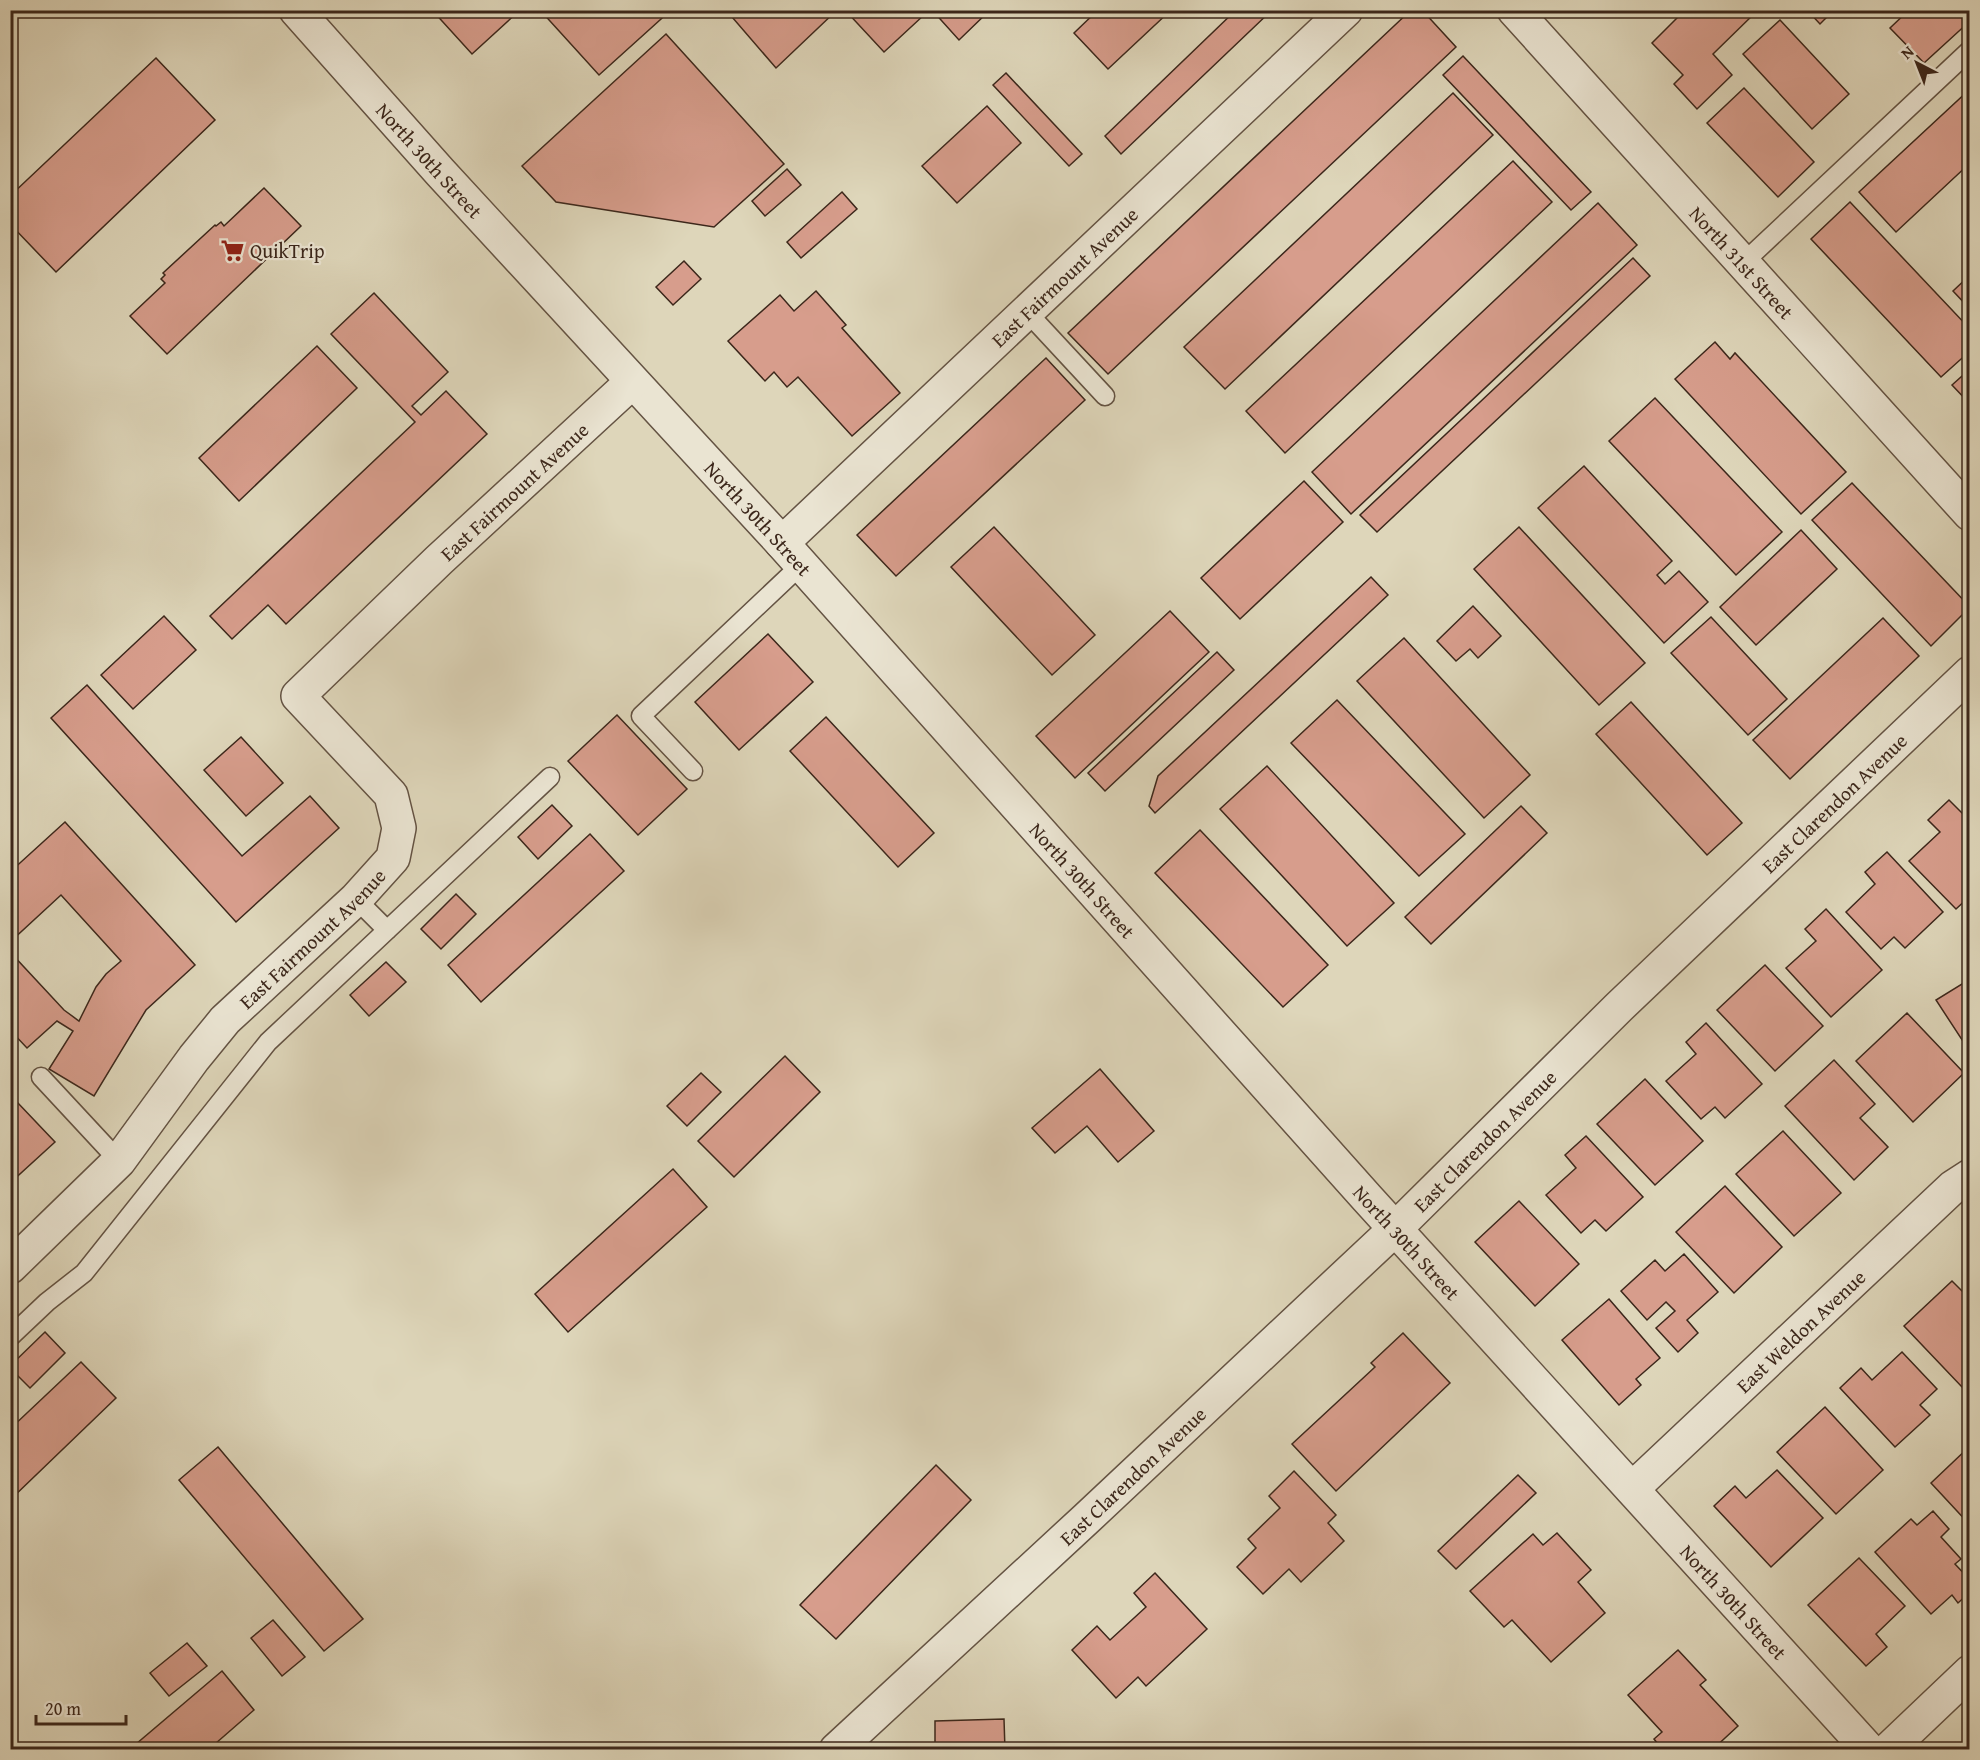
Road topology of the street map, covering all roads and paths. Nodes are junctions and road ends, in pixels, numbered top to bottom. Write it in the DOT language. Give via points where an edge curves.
graph roads {
  1 [pos="296,10"];
  2 [pos="1346,10"];
  3 [pos="1514,10"];
  4 [pos="1970,50"];
  5 [pos="1743,263"];
  6 [pos="1027,312"];
  7 [pos="632,382"];
  8 [pos="1105,396"];
  9 [pos="1970,514"];
  10 [pos="792,554"];
  11 [pos="1970,673"];
  12 [pos="693,771"];
  13 [pos="550,777"];
  14 [pos="356,899"];
  15 [pos="387,930"];
  16 [pos="41,1077"];
  17 [pos="119,1161"];
  18 [pos="1970,1176"];
  19 [pos="1395,1229"];
  20 [pos="10,1267"];
  21 [pos="10,1337"];
  22 [pos="1632,1488"];
  23 [pos="1970,1672"];
  24 [pos="836,1749"];
  25 [pos="1869,1749"];
  26 [pos="1888,1749"];
  1 -- 7 [label="street, North 30th Street"];
  2 -- 6 [label="street, East Fairmount Avenue"];
  3 -- 5 [label="street, North 31st Street"];
  4 -- 5 [label="lane"];
  5 -- 9 [label="street, North 31st Street"];
  6 -- 8 [label="lane"];
  6 -- 10 [label="street, East Fairmount Avenue"];
  7 -- 10 [label="street, North 30th Street"];
  7 -- 14 [label="street, East Fairmount Avenue" via="298,696 391,795 399,828 393,858"];
  10 -- 12 [label="lane" via="641,716"];
  10 -- 19 [label="street, North 30th Street"];
  11 -- 19 [label="street, East Clarendon Avenue" via="1619,1007"];
  13 -- 15 [label="lane"];
  14 -- 15 [label="lane"];
  14 -- 17 [label="street, East Fairmount Avenue" via="225,1020"];
  15 -- 21 [label="lane" via="268,1042 84,1273"];
  16 -- 17 [label="lane"];
  17 -- 20 [label="street, East Fairmount Avenue"];
  18 -- 22 [label="street, East Weldon Avenue" via="1953,1187"];
  19 -- 22 [label="street, North 30th Street"];
  19 -- 24 [label="street, East Clarendon Avenue"];
  22 -- 25 [label="street, North 30th Street"];
  23 -- 26 [label="street"];
}
